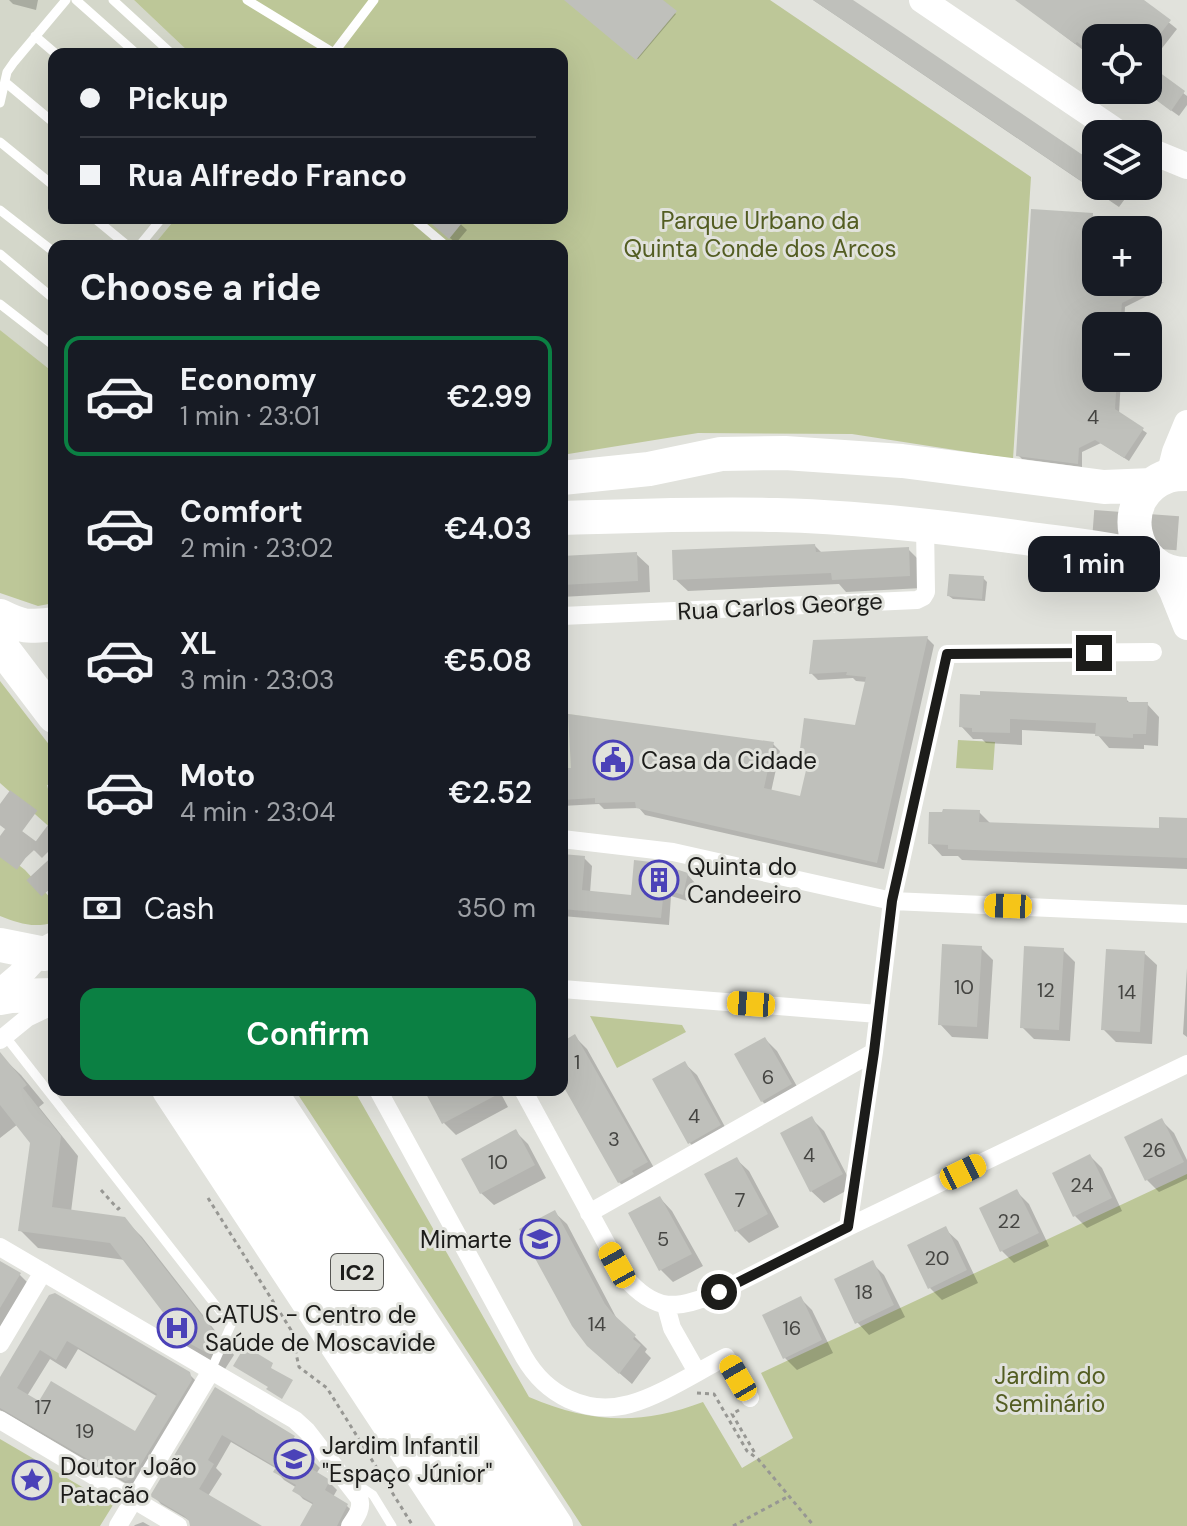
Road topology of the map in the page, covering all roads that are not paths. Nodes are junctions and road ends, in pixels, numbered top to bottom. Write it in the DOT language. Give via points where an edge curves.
graph roads {
  1 [pos="66,0"];
  2 [pos="76,0"];
  3 [pos="113,0"];
  4 [pos="247,0"];
  5 [pos="374,0"];
  6 [pos="922,0"];
  7 [pos="35,36"];
  8 [pos="49,48"];
  9 [pos="130,48"];
  10 [pos="165,48"];
  11 [pos="325,48"];
  12 [pos="337,48"];
  13 [pos="5,82"];
  14 [pos="0,103"];
  15 [pos="48,118"];
  16 [pos="1099,120"];
  17 [pos="0,142"];
  18 [pos="1162,156"];
  19 [pos="1187,166"];
  20 [pos="48,181"];
  21 [pos="0,210"];
  22 [pos="101,224"];
  23 [pos="157,224"];
  24 [pos="420,224"];
  25 [pos="121,240"];
  26 [pos="144,240"];
  27 [pos="439,240"];
  28 [pos="48,247"];
  29 [pos="0,254"];
  30 [pos="48,294"];
  31 [pos="0,304"];
  32 [pos="48,341"];
  33 [pos="1187,423"];
  34 [pos="649,469"];
  35 [pos="568,477"];
  36 [pos="1169,478"];
  37 [pos="715,493"];
  38 [pos="568,498"];
  39 [pos="568,516"];
  40 [pos="568,517"];
  41 [pos="925,525"];
  42 [pos="1164,567"];
  43 [pos="0,616"];
  44 [pos="568,616"];
  45 [pos="48,625"];
  46 [pos="1187,626"];
  47 [pos="0,645"];
  48 [pos="1153,652"];
  49 [pos="48,708"];
  50 [pos="568,840"];
  51 [pos="892,901"];
  52 [pos="1187,914"];
  53 [pos="0,945"];
  54 [pos="48,953"];
  55 [pos="568,989"];
  56 [pos="0,995"];
  57 [pos="48,995"];
  58 [pos="48,1008"];
  59 [pos="878,1014"];
  60 [pos="2,1038"];
  61 [pos="874,1052"];
  62 [pos="1187,1064"];
  63 [pos="48,1096"];
  64 [pos="48,1096"];
  65 [pos="173,1096"];
  66 [pos="209,1096"];
  67 [pos="242,1096"];
  68 [pos="273,1096"];
  69 [pos="381,1096"];
  70 [pos="526,1096"];
  71 [pos="589,1213"];
  72 [pos="848,1227"];
  73 [pos="0,1247"];
  74 [pos="43,1272"];
  75 [pos="666,1306"];
  76 [pos="0,1344"];
  77 [pos="211,1371"];
  78 [pos="697,1372"];
  79 [pos="750,1398"];
  80 [pos="0,1420"];
  81 [pos="343,1475"];
  82 [pos="134,1500"];
  83 [pos="118,1526"];
  84 [pos="178,1526"];
  85 [pos="350,1526"];
  86 [pos="392,1526"];
  87 [pos="456,1526"];
  88 [pos="488,1526"];
  89 [pos="523,1526"];
  90 [pos="556,1526"];
  1 -- 7 [label="lane"];
  2 -- 9 [label="lane"];
  3 -- 10 [label="lane"];
  4 -- 11 [label="lane"];
  5 -- 12 [label="lane"];
  6 -- 16 [label="street"];
  7 -- 8 [label="lane"];
  7 -- 13 [label="lane"];
  13 -- 14 [label="lane"];
  13 -- 15 [label="lane"];
  17 -- 20 [label="lane"];
  18 -- 19 [label="street"];
  21 -- 28 [label="lane"];
  22 -- 25 [label="lane"];
  23 -- 26 [label="lane"];
  24 -- 27 [label="lane"];
  29 -- 30 [label="lane"];
  31 -- 32 [label="lane"];
  33 -- 36 [label="street"];
  34 -- 35 [label="highway"];
  34 -- 36 [label="highway" via="721,454 785,453 902,461 1116,488"];
  34 -- 37 [label="highway" via="966,488 1094,517"];
  36 -- 42 [label="highway" via="1140,501 1134,520 1136,539"];
  37 -- 38 [label="highway" via="656,491"];
  37 -- 39 [label="highway"];
  40 -- 41 [label="highway" via="780,515"];
  41 -- 42 [label="highway" via="1114,550"];
  41 -- 44 [label="street, Rua Carlos George" via="926,592 917,600"];
  42 -- 46 [label="main road"];
  43 -- 45 [label="highway" via="27,627"];
  47 -- 49 [label="highway"];
  48 -- 51 [label="street" via="947,654"];
  50 -- 51 [label="street" via="673,852"];
  51 -- 52 [label="street"];
  51 -- 59 [label="street"];
  53 -- 54 [label="highway"];
  54 -- 56 [label="street"];
  55 -- 59 [label="street"];
  56 -- 57 [label="highway"];
  58 -- 60 [label="street"];
  59 -- 61 [label="street"];
  60 -- 63 [label="lane"];
  61 -- 71 [label="street"];
  61 -- 72 [label="street"];
  62 -- 72 [label="street"];
  64 -- 77 [label="lane" via="231,1325"];
  65 -- 87 [label="highway"];
  66 -- 88 [label="highway, IC2"];
  67 -- 89 [label="highway, IC2"];
  68 -- 90 [label="highway"];
  69 -- 78 [label="street" via="524,1357 549,1389 602,1408 630,1404"];
  70 -- 71 [label="street"];
  71 -- 75 [label="street" via="624,1276 639,1293"];
  72 -- 75 [label="street" via="704,1298"];
  73 -- 74 [label="street"];
  74 -- 76 [label="street"];
  74 -- 77 [label="street"];
  75 -- 78 [label="street"];
  77 -- 81 [label="street" via="295,1420"];
  77 -- 82 [label="street"];
  78 -- 79 [label="street" via="726,1357"];
  80 -- 82 [label="street"];
  81 -- 85 [label="street" via="361,1502"];
  81 -- 86 [label="lane" via="373,1495"];
  82 -- 83 [label="street"];
  82 -- 84 [label="street"];
}
